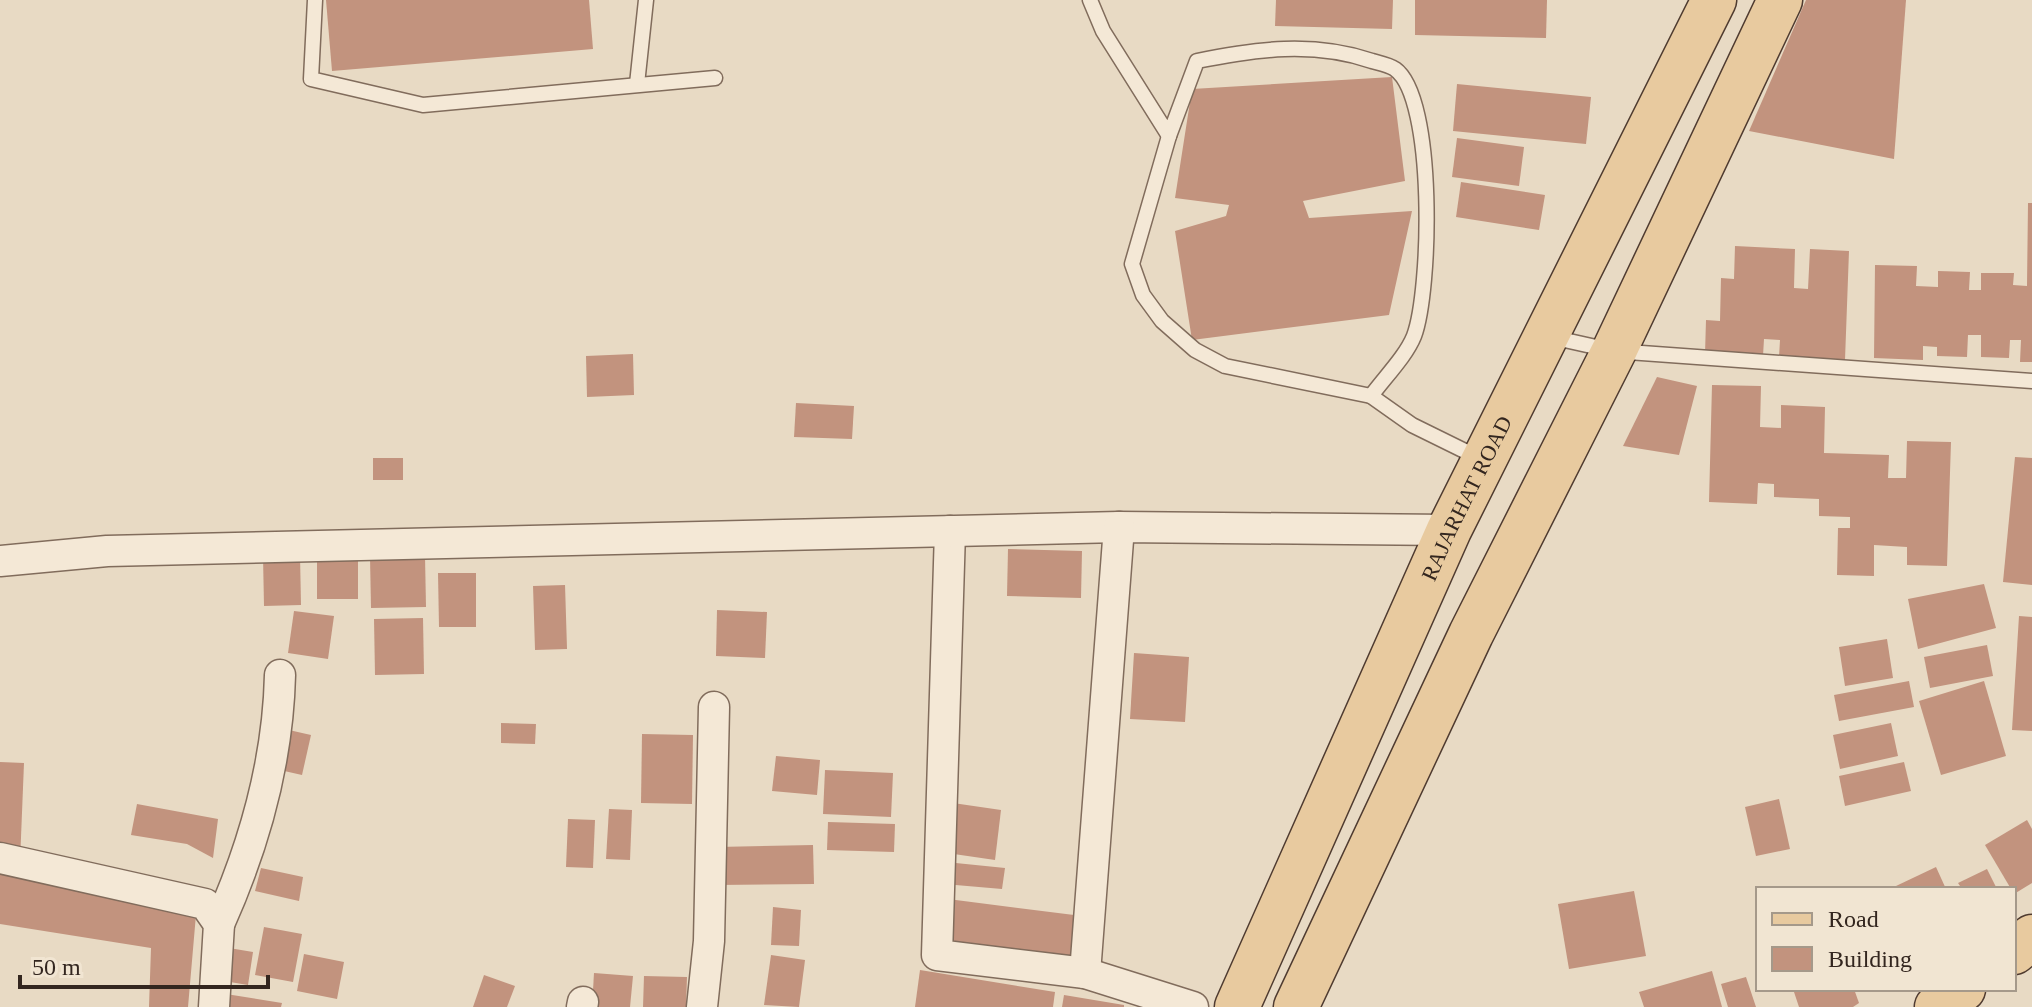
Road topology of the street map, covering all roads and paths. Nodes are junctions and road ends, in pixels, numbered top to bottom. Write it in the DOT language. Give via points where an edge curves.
graph roads {
  1 [pos="315,0"];
  2 [pos="646,0"];
  3 [pos="1090,0"];
  4 [pos="1714,0"];
  5 [pos="1780,0"];
  6 [pos="715,78"];
  7 [pos="637,84"];
  8 [pos="1169,136"];
  9 [pos="1548,336"];
  10 [pos="1614,351"];
  11 [pos="2032,381"];
  12 [pos="1371,396"];
  13 [pos="1483,460"];
  14 [pos="1119,527"];
  15 [pos="1449,530"];
  16 [pos="950,531"];
  17 [pos="0,561"];
  18 [pos="280,675"];
  19 [pos="714,707"];
  20 [pos="0,858"];
  21 [pos="219,924"];
  22 [pos="2032,937"];
  23 [pos="2016,950"];
  24 [pos="1085,973"];
  25 [pos="1960,991"];
  26 [pos="214,1007"];
  27 [pos="702,1007"];
  28 [pos="1193,1007"];
  29 [pos="1237,1007"];
  30 [pos="1296,1007"];
  31 [pos="1937,1007"];
  1 -- 7 [label="lane" via="311,79 423,105"];
  2 -- 7 [label="lane"];
  3 -- 8 [label="lane" via="1103,31"];
  4 -- 9 [label="main road, RAJARHAT ROAD"];
  5 -- 10 [label="main road"];
  6 -- 7 [label="lane"];
  8 -- 12 [label="lane" via="1132,264 1143,295 1162,321 1195,350 1225,366"];
  8 -- 12 [label="lane" via="1197,61 1291,47 1358,56 1396,69 1417,102 1423,131 1423,295 1413,337"];
  9 -- 10 [label="lane"];
  9 -- 13 [label="main road, RAJARHAT ROAD"];
  10 -- 11 [label="lane"];
  10 -- 30 [label="main road" via="1471,634"];
  12 -- 13 [label="lane" via="1412,425"];
  13 -- 15 [label="main road, RAJARHAT ROAD"];
  14 -- 15 [label="street"];
  14 -- 16 [label="street"];
  14 -- 24 [label="street"];
  15 -- 29 [label="main road, RAJARHAT ROAD"];
  16 -- 17 [label="street" via="107,551"];
  16 -- 24 [label="street" via="937,955"];
  18 -- 21 [label="street" via="262,802 246,863"];
  19 -- 27 [label="street" via="709,941"];
  20 -- 21 [label="street" via="205,904"];
  21 -- 26 [label="street"];
  22 -- 23 [label="main road"];
  24 -- 28 [label="street"];
  25 -- 31 [label="main road"];
}
